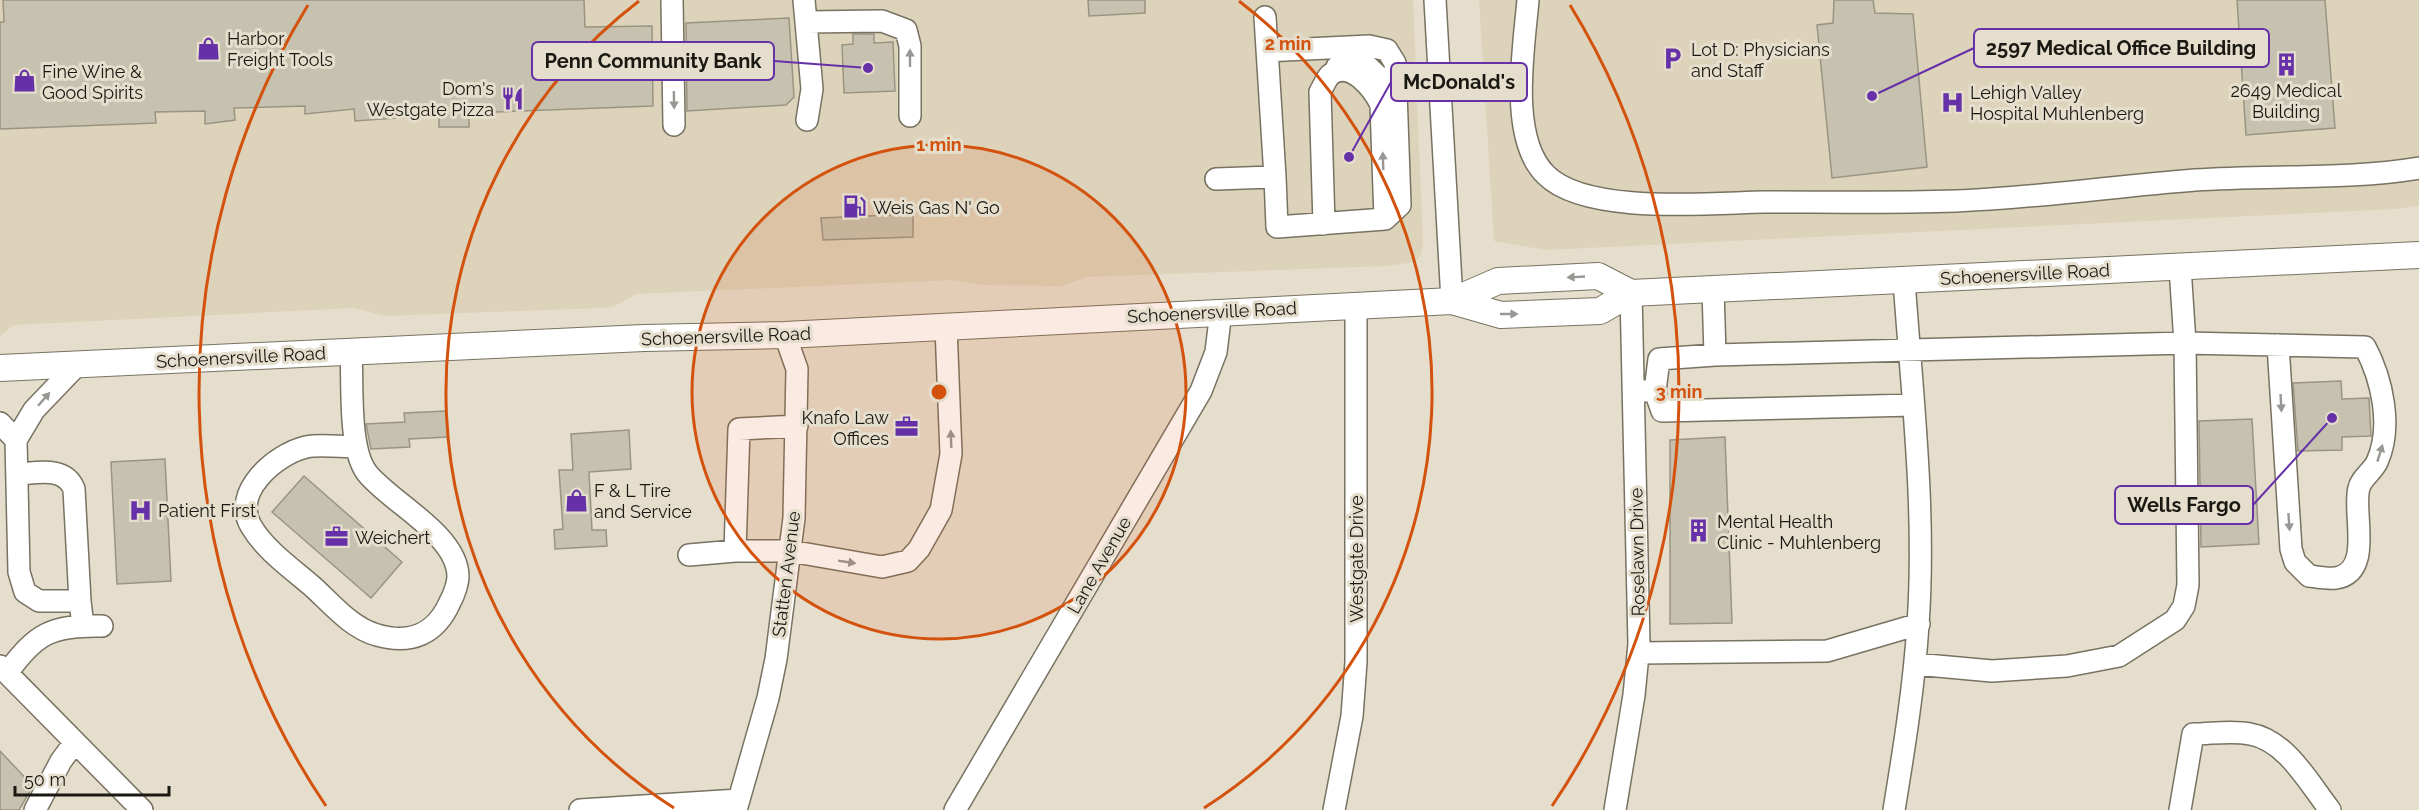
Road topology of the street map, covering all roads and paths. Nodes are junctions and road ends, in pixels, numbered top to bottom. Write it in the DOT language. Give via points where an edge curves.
graph roads {
  1 [pos="672,0"];
  2 [pos="804,0"];
  3 [pos="1435,0"];
  4 [pos="1528,0"];
  5 [pos="1265,17"];
  6 [pos="806,22"];
  7 [pos="1267,51"];
  8 [pos="910,116"];
  9 [pos="807,120"];
  10 [pos="674,125"];
  11 [pos="2419,168"];
  12 [pos="1275,177"];
  13 [pos="1216,179"];
  14 [pos="1385,219"];
  15 [pos="1324,224"];
  16 [pos="2419,255"];
  17 [pos="2180,267"];
  18 [pos="1904,280"];
  19 [pos="1713,289"];
  20 [pos="1631,293"];
  21 [pos="1452,301"];
  22 [pos="1356,305"];
  23 [pos="1221,311"];
  24 [pos="946,327"];
  25 [pos="785,335"];
  26 [pos="2185,343"];
  27 [pos="2278,345"];
  28 [pos="1909,351"];
  29 [pos="351,352"];
  30 [pos="1715,355"];
  31 [pos="78,364"];
  32 [pos="0,368"];
  33 [pos="1632,391"];
  34 [pos="1655,391"];
  35 [pos="1913,405"];
  36 [pos="0,423"];
  37 [pos="797,426"];
  38 [pos="16,440"];
  39 [pos="356,447"];
  40 [pos="17,474"];
  41 [pos="735,551"];
  42 [pos="790,551"];
  43 [pos="689,555"];
  44 [pos="80,602"];
  45 [pos="1919,624"];
  46 [pos="1638,653"];
  47 [pos="1915,664"];
  48 [pos="2,669"];
  49 [pos="75,742"];
  50 [pos="737,805"];
  51 [pos="34,810"];
  52 [pos="142,810"];
  53 [pos="580,810"];
  54 [pos="955,810"];
  55 [pos="1334,810"];
  56 [pos="1615,810"];
  57 [pos="1894,810"];
  58 [pos="2180,810"];
  59 [pos="2330,810"];
  1 -- 10 [label="street, one-way"];
  2 -- 6 [label="street"];
  3 -- 21 [label="street"];
  4 -- 11 [label="street" via="1523,118 1535,161 1562,188 1611,201 1958,201 2195,180"];
  5 -- 7 [label="street"];
  8 -- 6 [label="street, one-way" via="910,46 906,30 882,21"];
  6 -- 9 [label="street" via="812,89"];
  7 -- 12 [label="street"];
  7 -- 14 [label="street" via="1379,46 1392,56 1400,205"];
  12 -- 13 [label="street"];
  12 -- 15 [label="street" via="1277,227"];
  14 -- 15 [label="street"];
  14 -- 15 [label="street, one-way" via="1381,105 1374,88 1352,72 1339,70 1320,92"];
  16 -- 17 [label="main road, Schoenersville Road"];
  17 -- 18 [label="main road, Schoenersville Road"];
  17 -- 26 [label="street"];
  18 -- 19 [label="main road, Schoenersville Road"];
  18 -- 28 [label="street"];
  19 -- 20 [label="main road, Schoenersville Road"];
  19 -- 30 [label="street"];
  21 -- 20 [label="main road, Schoenersville Road, one-way" via="1501,315 1600,311"];
  20 -- 21 [label="main road, Schoenersville Road, one-way" via="1598,276 1498,281"];
  20 -- 33 [label="street, Roselawn Drive"];
  21 -- 22 [label="main road, Schoenersville Road"];
  22 -- 23 [label="main road, Schoenersville Road"];
  22 -- 55 [label="street, Westgate Drive" via="1356,662 1352,716"];
  23 -- 24 [label="main road, Schoenersville Road"];
  23 -- 54 [label="street, Lane Avenue" via="1216,352 1201,391"];
  24 -- 25 [label="main road, Schoenersville Road"];
  42 -- 24 [label="street, one-way" via="882,567 908,561 919,549 941,510 951,454"];
  25 -- 29 [label="main road, Schoenersville Road"];
  25 -- 37 [label="street, Statten Avenue" via="797,369"];
  26 -- 27 [label="street"];
  26 -- 28 [label="street"];
  26 -- 47 [label="street" via="2188,585 2184,606 2175,620 2120,656 2067,666 1992,671"];
  27 -- 27 [label="street, one-way" via="2291,549 2295,562 2309,576 2338,578 2357,559 2359,487 2377,463 2383,442 2383,399 2365,347"];
  28 -- 30 [label="street"];
  28 -- 35 [label="street"];
  29 -- 31 [label="main road, Schoenersville Road"];
  29 -- 39 [label="street"];
  30 -- 34 [label="street" via="1659,359"];
  31 -- 32 [label="main road, Schoenersville Road"];
  38 -- 31 [label="street, one-way" via="34,410"];
  33 -- 34 [label="street"];
  33 -- 46 [label="street, Roselawn Drive"];
  34 -- 35 [label="street" via="1662,411"];
  35 -- 45 [label="street" via="1919,482"];
  36 -- 38 [label="street"];
  37 -- 41 [label="street" via="739,429"];
  37 -- 42 [label="street, Statten Avenue"];
  38 -- 40 [label="street"];
  39 -- 39 [label="street" via="366,472 440,538 454,559 458,576 444,616 430,631 409,638 377,635 356,625 264,544 249,524 249,492 261,474 280,458 306,447"];
  40 -- 44 [label="street" via="19,572 25,592 39,601"];
  40 -- 44 [label="street" via="60,473 70,479 74,489"];
  41 -- 42 [label="street"];
  41 -- 43 [label="street"];
  42 -- 50 [label="street, Statten Avenue" via="768,698"];
  44 -- 48 [label="street" via="92,626 45,633"];
  45 -- 46 [label="street" via="1827,651"];
  45 -- 47 [label="street"];
  46 -- 56 [label="street, Roselawn Drive"];
  47 -- 57 [label="street"];
  48 -- 49 [label="street"];
  49 -- 51 [label="street"];
  49 -- 52 [label="street"];
  50 -- 53 [label="street"];
  58 -- 59 [label="street" via="2193,734 2248,733 2264,738 2290,760"];
}
